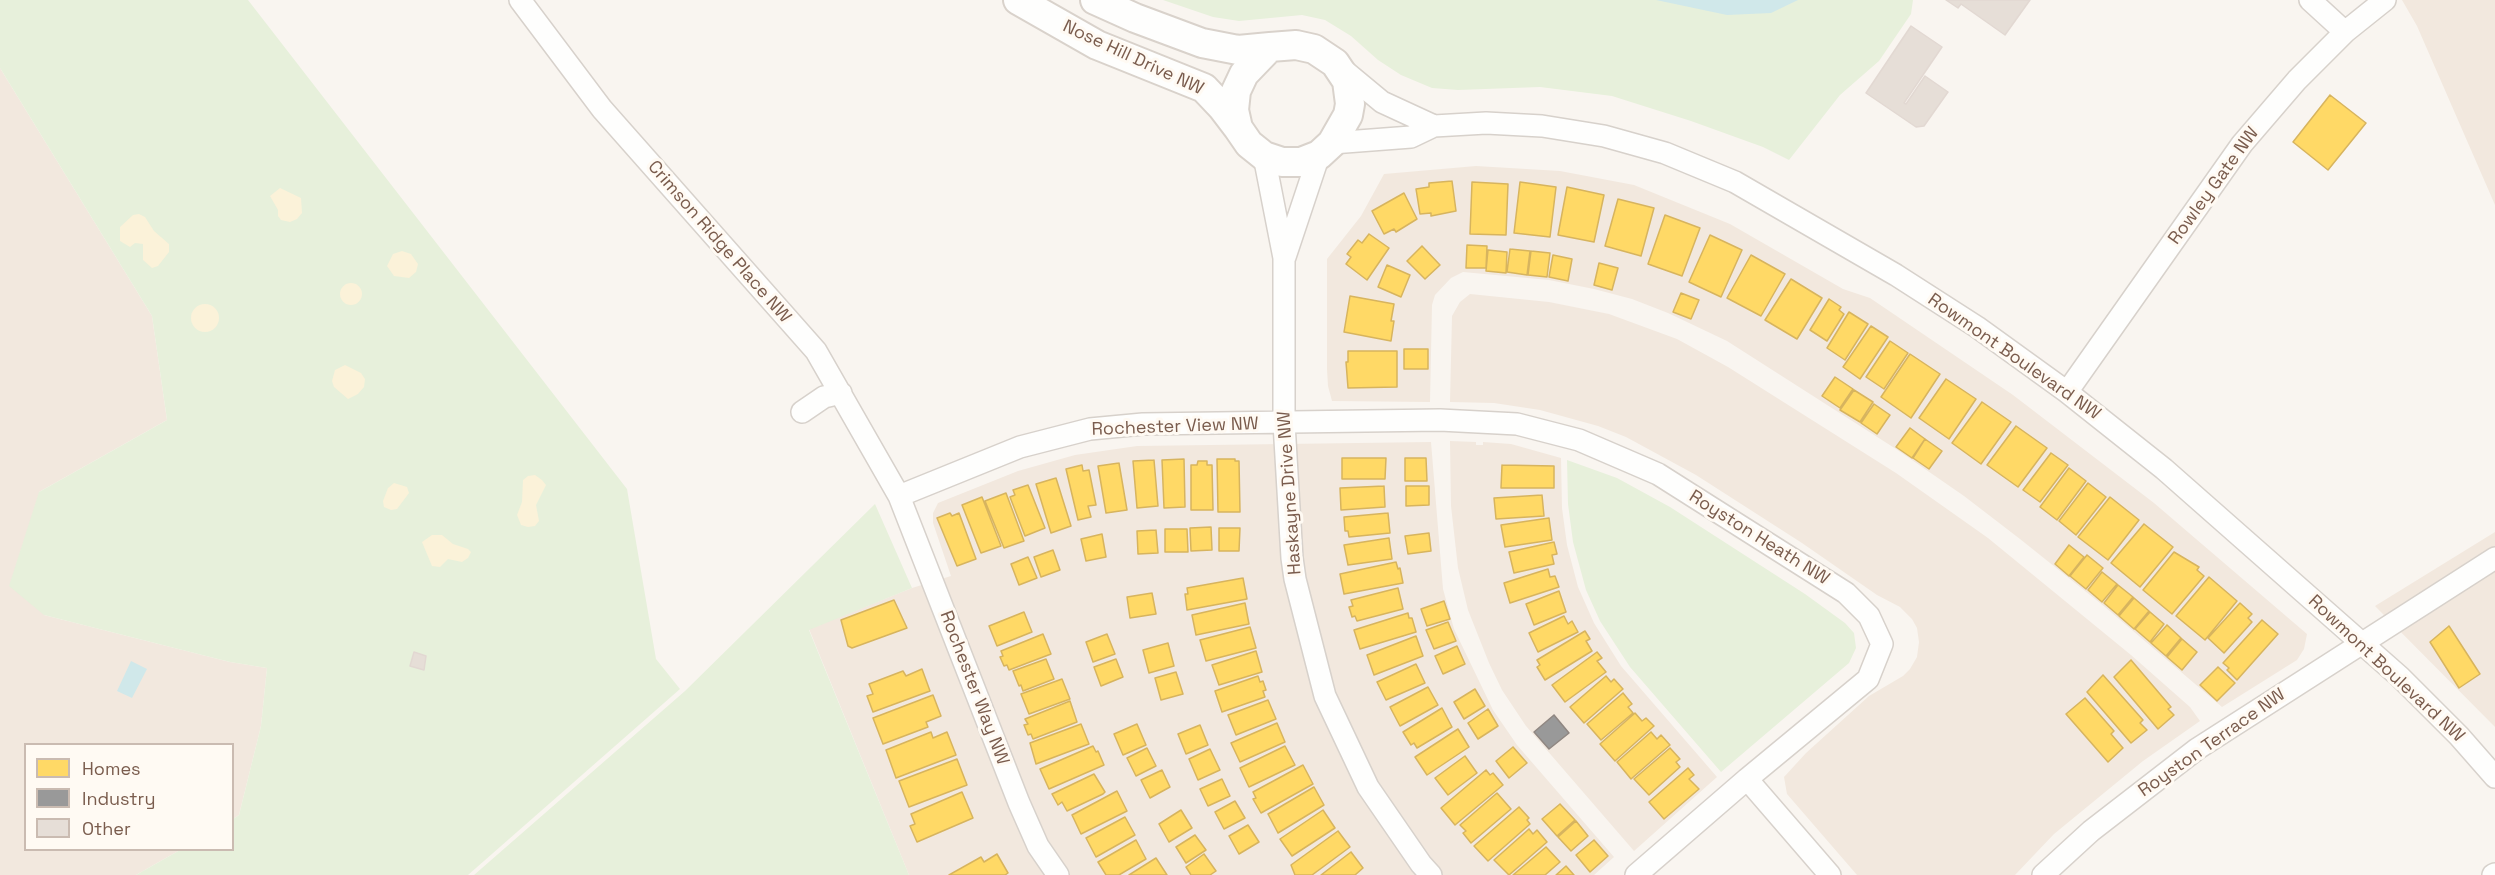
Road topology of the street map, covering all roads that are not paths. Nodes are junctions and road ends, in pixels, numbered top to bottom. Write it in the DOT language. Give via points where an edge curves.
graph roads {
  1 [pos="520,0"];
  2 [pos="1018,0"];
  3 [pos="1095,0"];
  4 [pos="2310,0"];
  5 [pos="2385,0"];
  6 [pos="2345,33"];
  7 [pos="1270,47"];
  8 [pos="1335,63"];
  9 [pos="1434,126"];
  10 [pos="1238,128"];
  11 [pos="1326,149"];
  12 [pos="1264,156"];
  13 [pos="1284,258"];
  14 [pos="2067,392"];
  15 [pos="841,393"];
  16 [pos="802,412"];
  17 [pos="1284,423"];
  18 [pos="899,496"];
  19 [pos="2495,558"];
  20 [pos="2361,642"];
  21 [pos="2495,777"];
  22 [pos="1747,779"];
  23 [pos="1638,873"];
  24 [pos="1058,875"];
  25 [pos="1431,875"];
  26 [pos="1830,875"];
  27 [pos="2043,875"];
  1 -- 15 [label="street, Crimson Ridge Place NW" via="602,109 816,351"];
  2 -- 10 [label="street, Nose Hill Drive NW" via="1097,45 1204,88"];
  3 -- 7 [label="street, Nose Hill Drive NW" via="1202,43 1238,50"];
  4 -- 6 [label="street"];
  5 -- 6 [label="street, Rowley Gate NW"];
  6 -- 14 [label="street, Rowley Gate NW" via="2297,80 2242,144"];
  7 -- 8 [label="street" via="1308,47"];
  7 -- 10 [label="street" via="1244,74 1236,91 1234,110"];
  8 -- 9 [label="street, Rowmont Boulevard NW" via="1382,102"];
  8 -- 11 [label="street" via="1347,81 1350,104 1348,115"];
  9 -- 11 [label="street, Rowmont Boulevard NW" via="1411,137"];
  9 -- 14 [label="street, Rowmont Boulevard NW" via="1542,126 1604,136 1665,153 1725,178 1896,275"];
  10 -- 12 [label="street"];
  11 -- 12 [label="street" via="1301,162 1282,162"];
  11 -- 13 [label="street, Haskayne Drive NW"];
  12 -- 13 [label="street, Haskayne Drive NW"];
  13 -- 17 [label="street, Haskayne Drive NW"];
  14 -- 20 [label="street, Rowmont Boulevard NW" via="2164,469"];
  15 -- 16 [label="street" via="824,397"];
  15 -- 18 [label="street, Crimson Ridge Place NW"];
  17 -- 18 [label="street, Rochester View NW" via="1143,424 1090,429 1020,447"];
  17 -- 22 [label="street, Royston Heath NW" via="1440,420 1517,424 1578,440 1658,474 1846,593 1869,616 1882,644 1868,680"];
  17 -- 25 [label="street, Haskayne Drive NW" via="1293,568 1325,696 1368,787"];
  18 -- 24 [label="street, Rochester Way NW" via="1019,803 1038,846"];
  19 -- 20 [label="street, Royston Terrace NW"];
  20 -- 21 [label="street, Rowmont Boulevard NW" via="2459,736"];
  20 -- 27 [label="street, Royston Terrace NW" via="2197,748 2091,831"];
  22 -- 23 [label="street, Royston Heath NW"];
  22 -- 26 [label="street"];
}
